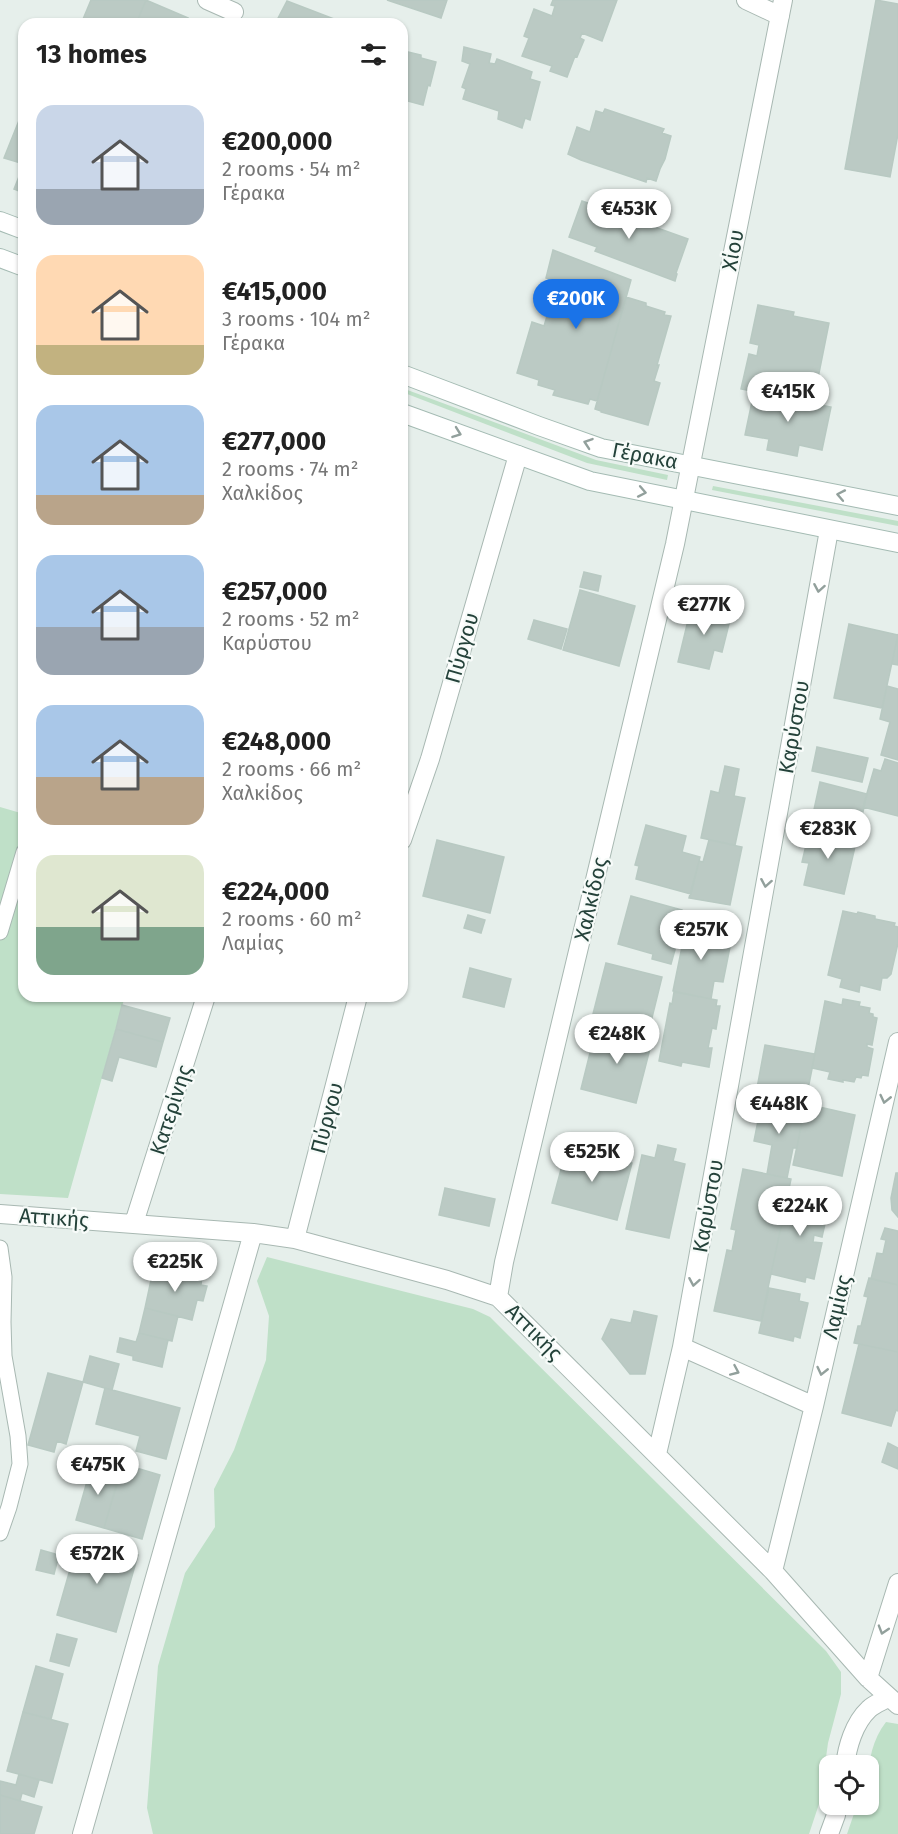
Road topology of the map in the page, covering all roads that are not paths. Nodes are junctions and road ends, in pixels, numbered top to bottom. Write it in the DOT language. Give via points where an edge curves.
graph roads {
  1 [pos="207,0"];
  2 [pos="746,0"];
  3 [pos="782,8"];
  4 [pos="234,12"];
  5 [pos="0,221"];
  6 [pos="18,228"];
  7 [pos="0,258"];
  8 [pos="18,265"];
  9 [pos="408,376"];
  10 [pos="408,414"];
  11 [pos="518,455"];
  12 [pos="690,465"];
  13 [pos="684,500"];
  14 [pos="898,506"];
  15 [pos="829,530"];
  16 [pos="898,543"];
  17 [pos="408,823"];
  18 [pos="18,872"];
  19 [pos="0,932"];
  20 [pos="204,1002"];
  21 [pos="356,1002"];
  22 [pos="898,1042"];
  23 [pos="0,1214"];
  24 [pos="134,1223"];
  25 [pos="253,1233"];
  26 [pos="295,1239"];
  27 [pos="0,1248"];
  28 [pos="498,1297"];
  29 [pos="682,1347"];
  30 [pos="814,1406"];
  31 [pos="657,1455"];
  32 [pos="0,1533"];
  33 [pos="773,1571"];
  34 [pos="898,1583"];
  35 [pos="868,1678"];
  36 [pos="894,1701"];
  37 [pos="846,1755"];
  38 [pos="835,1815"];
  39 [pos="82,1834"];
  40 [pos="829,1834"];
  1 -- 4 [label="street"];
  2 -- 3 [label="street"];
  3 -- 12 [label="street, Χίου"];
  5 -- 6 [label="street"];
  7 -- 8 [label="street"];
  12 -- 9 [label="street, Γέρακα, one-way" via="601,448"];
  10 -- 11 [label="street, Γέρακα, one-way"];
  11 -- 13 [label="street, Γέρακα, one-way" via="590,481"];
  11 -- 17 [label="street, Πύργου"];
  12 -- 13 [label="street, Χίου"];
  14 -- 12 [label="street, Γέρακα, one-way"];
  13 -- 15 [label="street, Γέρακα"];
  13 -- 28 [label="street, Χαλκίδος"];
  15 -- 16 [label="street, Γέρακα"];
  15 -- 29 [label="street, Καρύστου, one-way"];
  18 -- 19 [label="lane"];
  20 -- 24 [label="street, Κατερίνης"];
  21 -- 26 [label="street, Πύργου"];
  22 -- 30 [label="street, Λαμίας, one-way"];
  23 -- 24 [label="street, Αττικής"];
  24 -- 25 [label="street, Αττικής"];
  25 -- 26 [label="street, Αττικής"];
  25 -- 39 [label="street"];
  26 -- 28 [label="street, Αττικής"];
  27 -- 32 [label="lane" via="4,1356 20,1464"];
  28 -- 31 [label="street, Αττικής"];
  29 -- 30 [label="street, one-way"];
  29 -- 31 [label="street, Καρύστου"];
  30 -- 33 [label="street, Λαμίας"];
  31 -- 33 [label="street, Αττικής"];
  33 -- 35 [label="street, Αττικής"];
  34 -- 35 [label="street, one-way"];
  35 -- 36 [label="street, Αττικής"];
  36 -- 37 [label="street" via="868,1710"];
  38 -- 40 [label="street"];
}
